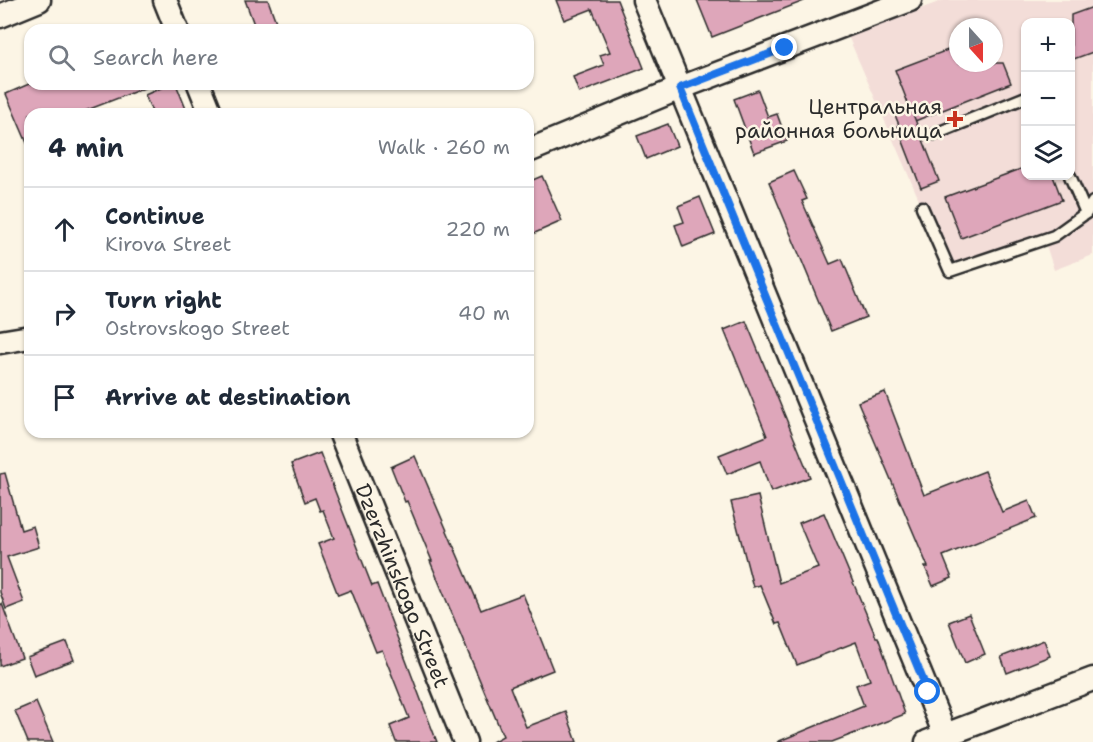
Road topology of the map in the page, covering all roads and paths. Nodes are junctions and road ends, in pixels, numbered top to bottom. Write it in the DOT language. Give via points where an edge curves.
graph roads {
  1 [pos="39,0"];
  2 [pos="165,0"];
  3 [pos="644,0"];
  4 [pos="910,0"];
  5 [pos="0,16"];
  6 [pos="175,24"];
  7 [pos="680,88"];
  8 [pos="201,90"];
  9 [pos="1021,100"];
  10 [pos="209,108"];
  11 [pos="935,134"];
  12 [pos="534,149"];
  13 [pos="1072,180"];
  14 [pos="1093,202"];
  15 [pos="922,207"];
  16 [pos="1086,213"];
  17 [pos="24,338"];
  18 [pos="0,342"];
  19 [pos="342,438"];
  20 [pos="1093,679"];
  21 [pos="940,740"];
  22 [pos="465,742"];
  1 -- 5 [label="street"];
  2 -- 6 [label="street"];
  3 -- 7 [label="street"];
  4 -- 7 [label="street"];
  7 -- 12 [label="street"];
  7 -- 21 [label="street"];
  8 -- 10 [label="street"];
  9 -- 11 [label="lane"];
  13 -- 16 [label="lane"];
  14 -- 16 [label="lane"];
  15 -- 16 [label="lane" via="950,271 1054,236"];
  17 -- 18 [label="street"];
  19 -- 22 [label="street, Dzerzhinskogo Street"];
  20 -- 21 [label="street"];
}
